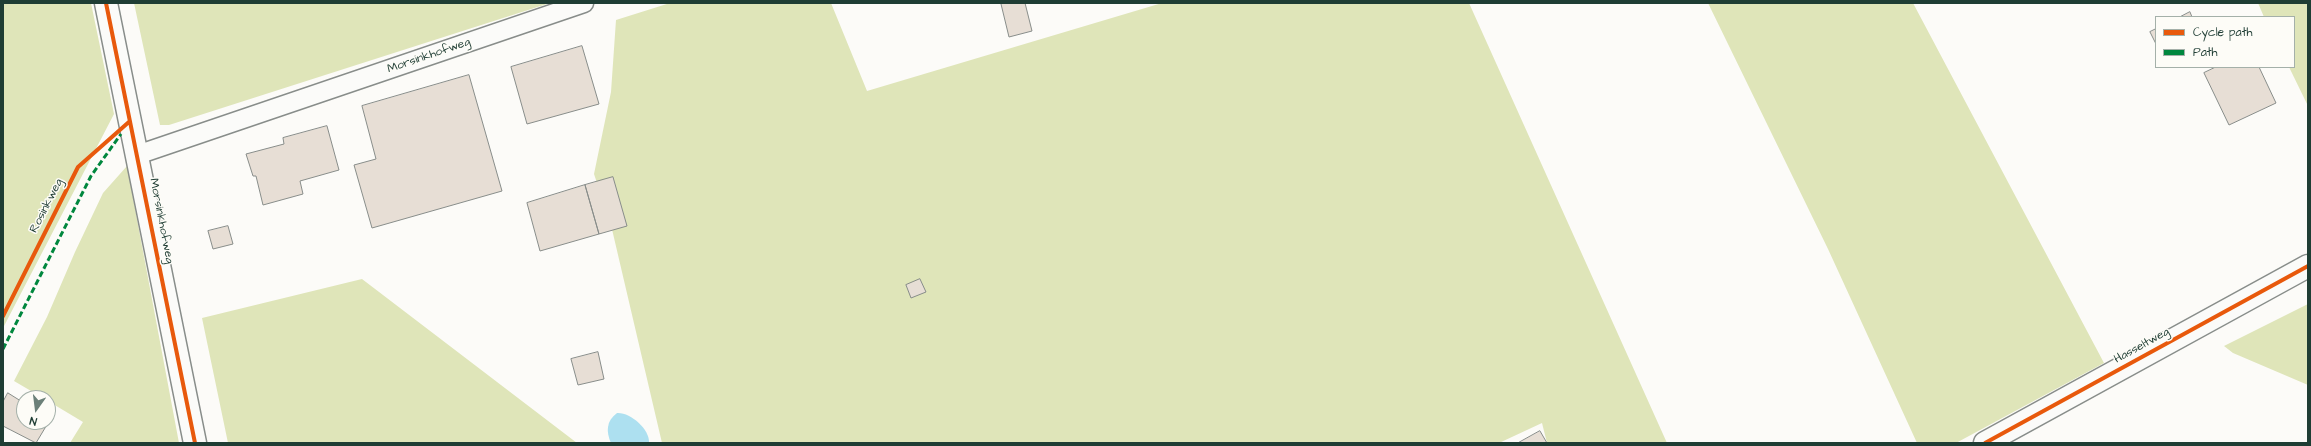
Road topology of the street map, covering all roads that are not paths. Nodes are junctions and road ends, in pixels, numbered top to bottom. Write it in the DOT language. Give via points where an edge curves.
graph roads {
  1 [pos="106,3"];
  2 [pos="584,3"];
  3 [pos="137,155"];
  4 [pos="2308,266"];
  5 [pos="195,443"];
  6 [pos="1985,443"];
  1 -- 3 [label="street, Morsinkhofweg"];
  2 -- 3 [label="lane, Morsinkhofweg"];
  3 -- 5 [label="street, Morsinkhofweg"];
  4 -- 6 [label="street, Hasseltweg"];
}
